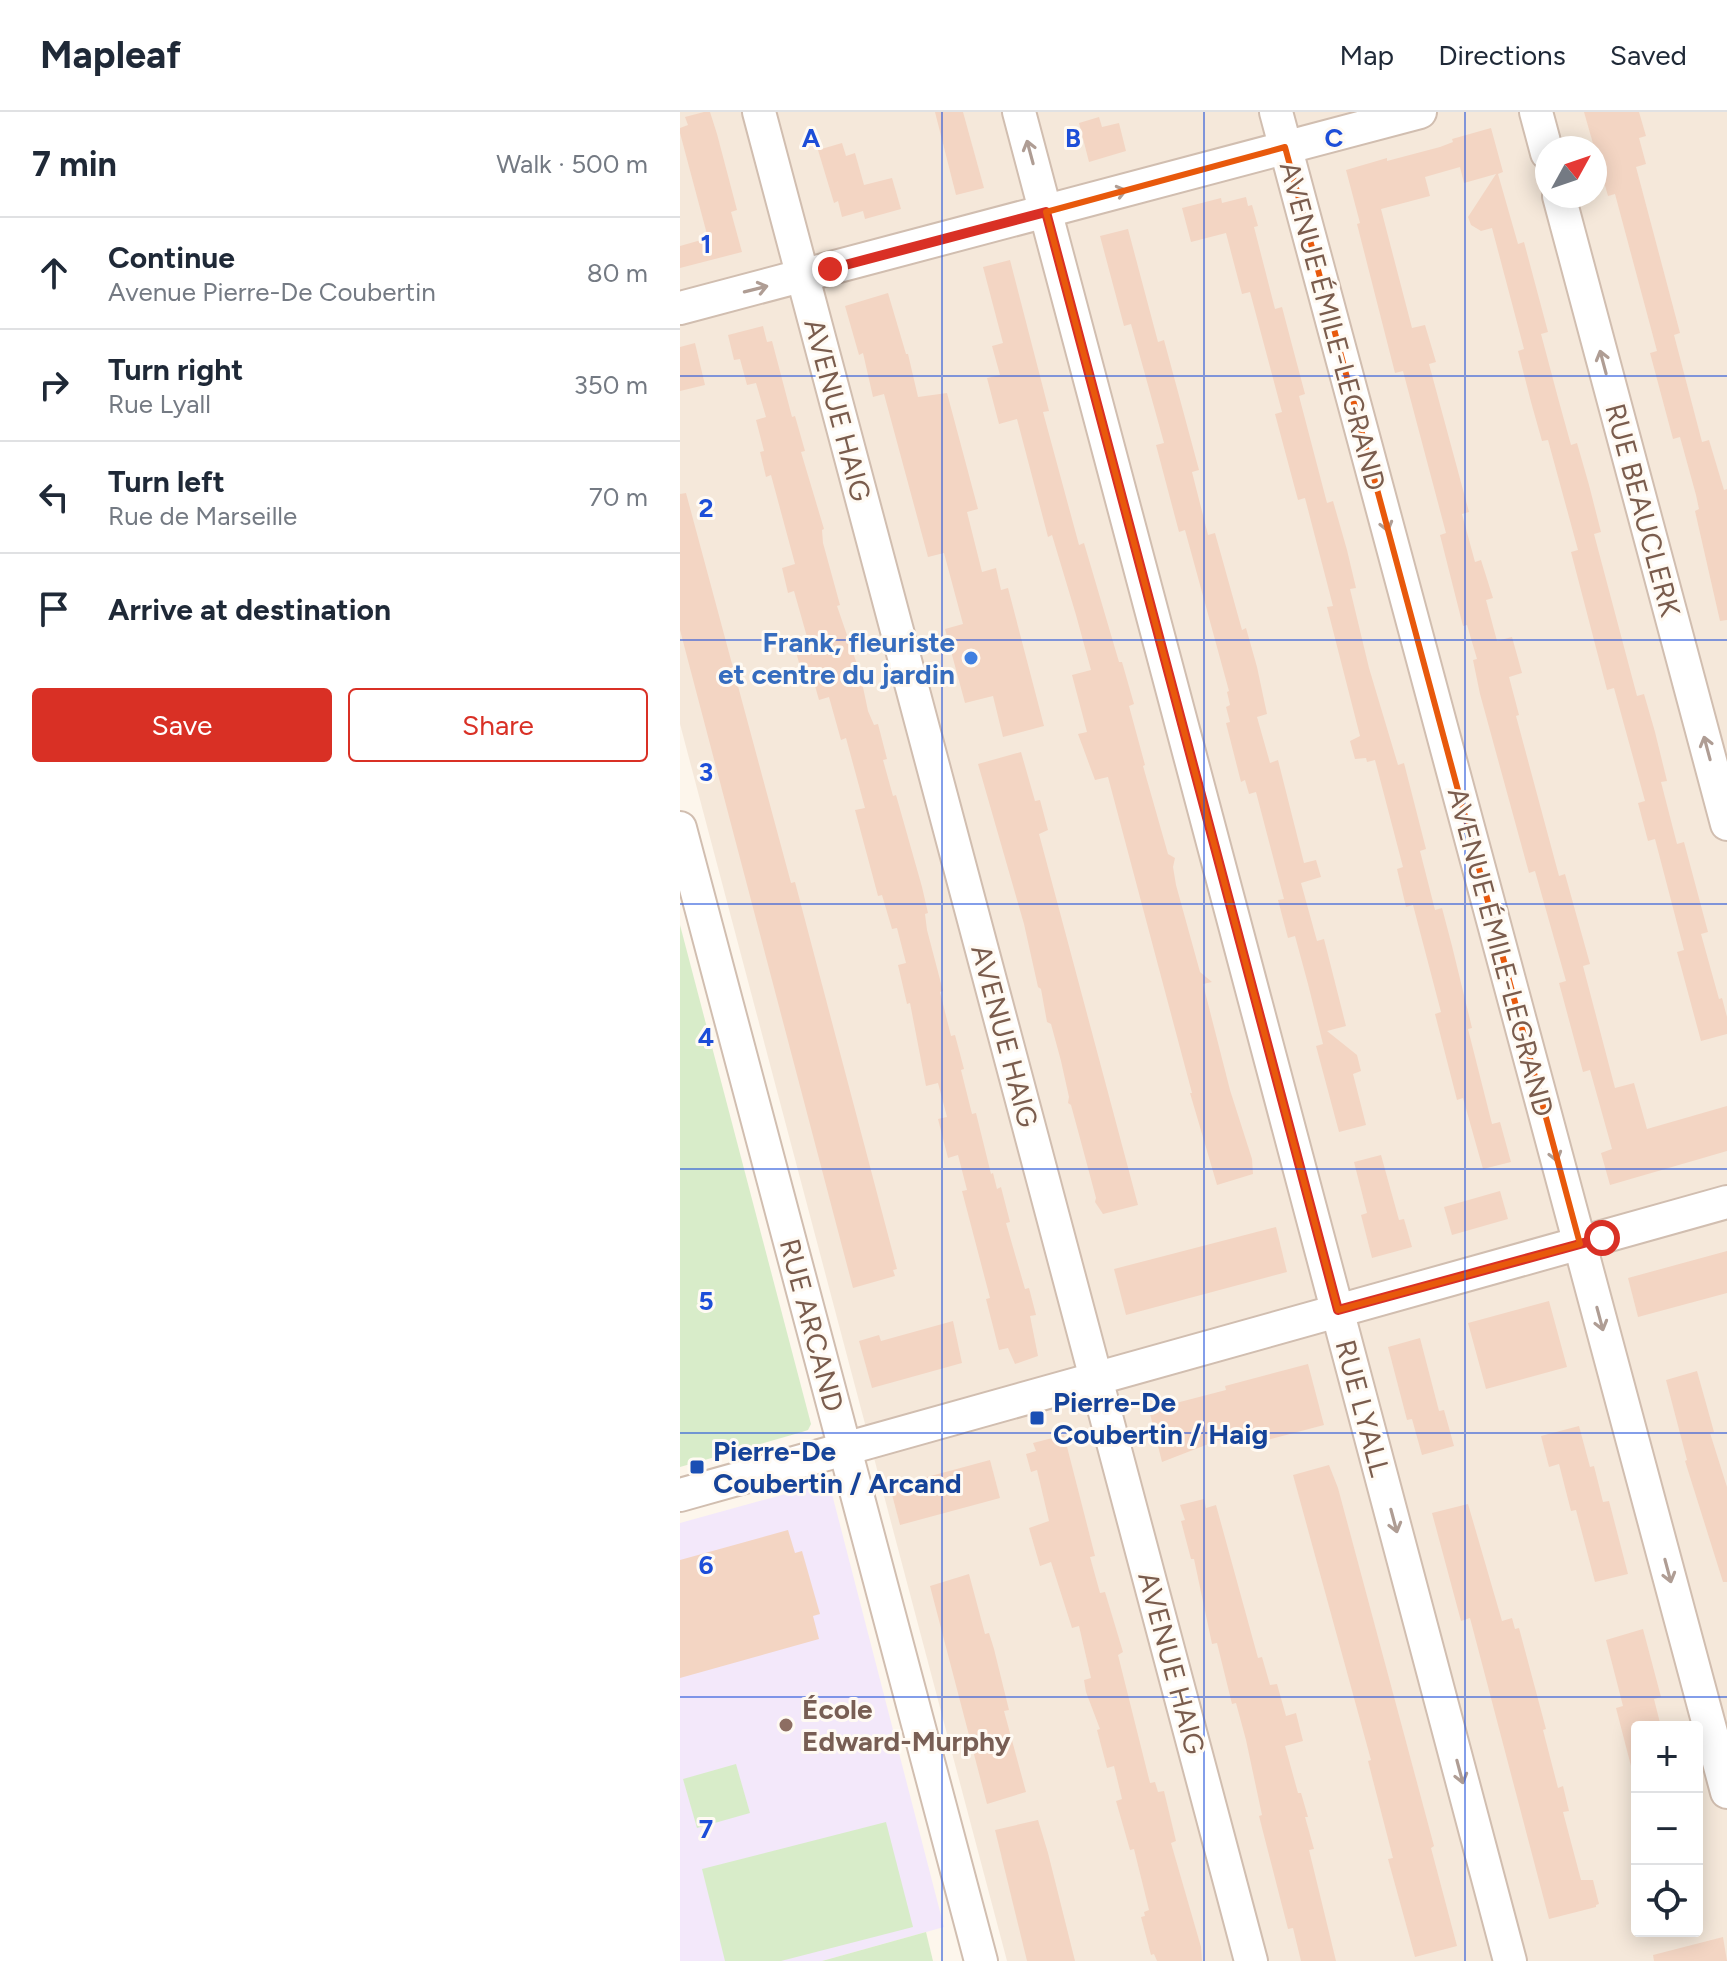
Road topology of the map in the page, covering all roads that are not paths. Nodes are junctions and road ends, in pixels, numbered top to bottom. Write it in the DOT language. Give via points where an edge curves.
graph roads {
  1 [pos="759,112"];
  2 [pos="1019,112"];
  3 [pos="1276,112"];
  4 [pos="1420,112"];
  5 [pos="1536,112"];
  6 [pos="1542,136"];
  7 [pos="1285,147"];
  8 [pos="1562,208"];
  9 [pos="1046,212"];
  10 [pos="802,277"];
  11 [pos="680,308"];
  12 [pos="1727,824"];
  13 [pos="680,828"];
  14 [pos="1727,1202"];
  15 [pos="1580,1244"];
  16 [pos="1338,1310"];
  17 [pos="1096,1378"];
  18 [pos="845,1448"];
  19 [pos="680,1495"];
  20 [pos="1727,1792"];
  21 [pos="981,1961"];
  22 [pos="1251,1961"];
  23 [pos="1510,1961"];
  1 -- 10 [label="street, AVENUE HAIG"];
  9 -- 2 [label="street, RUE LYALL, one-way"];
  3 -- 7 [label="street, AVENUE ÉMILE-LEGRAND"];
  4 -- 7 [label="street"];
  5 -- 6 [label="street"];
  9 -- 7 [label="street, one-way"];
  7 -- 15 [label="street, AVENUE ÉMILE-LEGRAND, one-way"];
  12 -- 8 [label="street, RUE BEAUCLERK, one-way"];
  9 -- 10 [label="street"];
  9 -- 16 [label="street, RUE LYALL"];
  11 -- 10 [label="street, one-way"];
  10 -- 17 [label="street, AVENUE HAIG"];
  13 -- 18 [label="street, RUE ARCAND"];
  14 -- 15 [label="street"];
  15 -- 16 [label="street"];
  15 -- 20 [label="street, AVENUE ÉMILE-LEGRAND, one-way"];
  16 -- 17 [label="street"];
  16 -- 23 [label="street, RUE LYALL, one-way"];
  17 -- 18 [label="street"];
  17 -- 22 [label="street, AVENUE HAIG"];
  18 -- 19 [label="street"];
  18 -- 21 [label="street, RUE ARCAND"];
}
